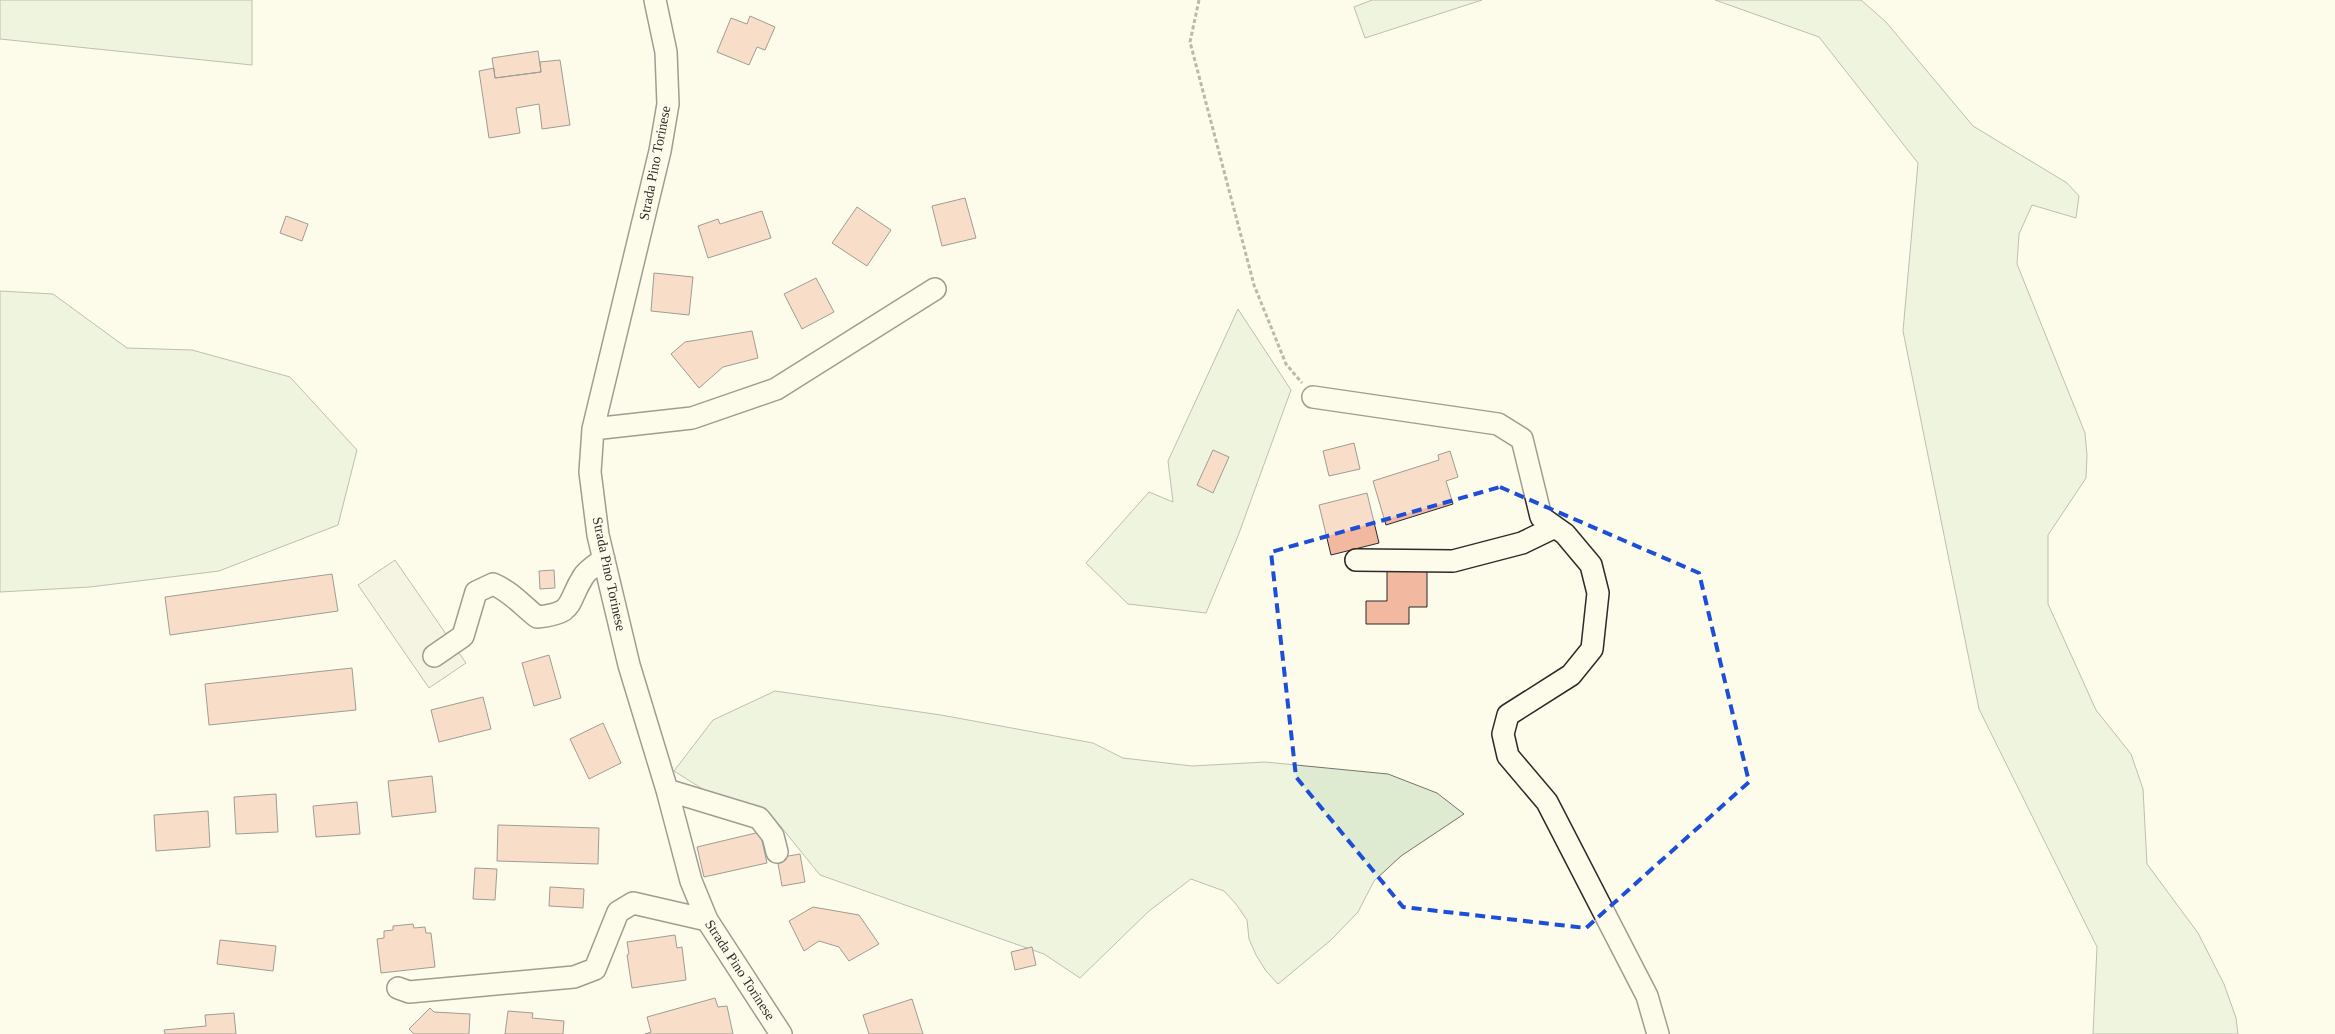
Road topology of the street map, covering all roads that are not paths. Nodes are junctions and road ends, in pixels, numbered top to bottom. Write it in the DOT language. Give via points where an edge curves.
graph roads {
  1 [pos="655,0"];
  2 [pos="935,289"];
  3 [pos="1313,397"];
  4 [pos="593,429"];
  5 [pos="1555,527"];
  6 [pos="604,559"];
  7 [pos="1356,560"];
  8 [pos="434,656"];
  9 [pos="667,790"];
  10 [pos="777,852"];
  11 [pos="707,920"];
  12 [pos="398,988"];
  13 [pos="781,1034"];
  14 [pos="1658,1034"];
  1 -- 4 [label="street, Strada Pino Torinese" via="666,52 668,104 660,151"];
  2 -- 4 [label="street" via="776,389 692,418"];
  3 -- 5 [label="street" via="1498,424 1522,440 1541,517"];
  4 -- 6 [label="street, Strada Pino Torinese" via="590,472"];
  5 -- 7 [label="street" via="1522,544 1453,561"];
  5 -- 14 [label="street" via="1591,565 1598,593 1592,649 1571,675 1508,715 1503,734 1508,756 1547,802 1646,996"];
  6 -- 8 [label="street" via="584,575 572,602 557,614 537,617 506,589 492,584 476,592 463,636"];
  6 -- 9 [label="street, Strada Pino Torinese" via="629,665"];
  9 -- 10 [label="street" via="759,818 773,836"];
  9 -- 11 [label="street, Strada Pino Torinese" via="691,881"];
  11 -- 12 [label="street" via="633,903 618,912 595,969 574,977 409,992"];
  11 -- 13 [label="street, Strada Pino Torinese"];
}
